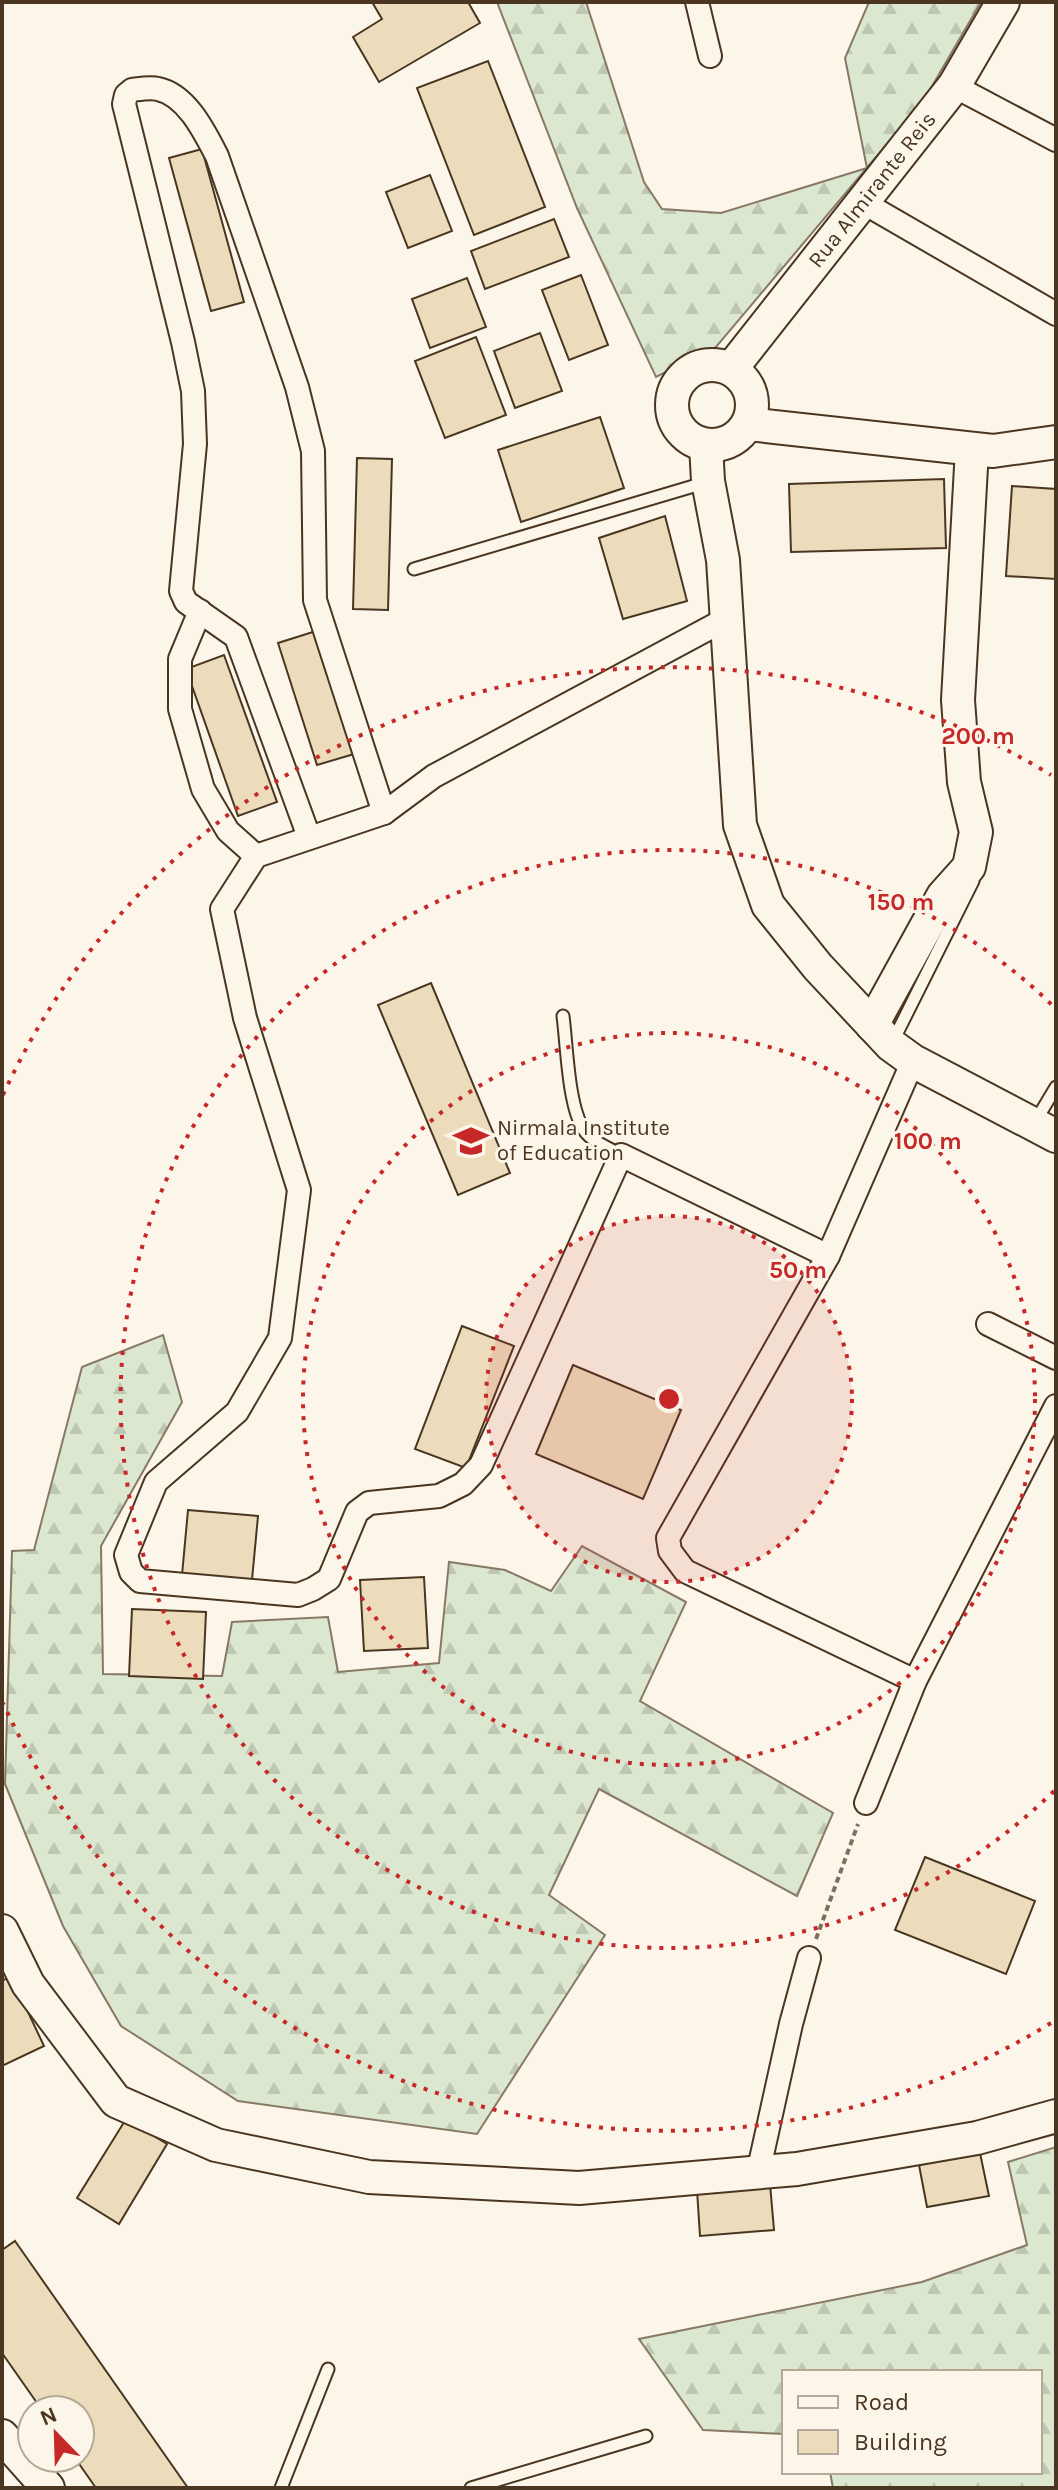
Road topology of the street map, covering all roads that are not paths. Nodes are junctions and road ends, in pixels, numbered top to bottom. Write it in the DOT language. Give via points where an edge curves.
graph roads {
  1 [pos="697,2"];
  2 [pos="1003,2"];
  3 [pos="710,56"];
  4 [pos="954,86"];
  5 [pos="1056,140"];
  6 [pos="864,203"];
  7 [pos="1056,314"];
  8 [pos="731,369"];
  9 [pos="748,424"];
  10 [pos="1056,442"];
  11 [pos="706,445"];
  12 [pos="972,449"];
  13 [pos="708,481"];
  14 [pos="414,569"];
  15 [pos="200,611"];
  16 [pos="728,618"];
  17 [pos="384,813"];
  18 [pos="309,837"];
  19 [pos="256,856"];
  20 [pos="975,876"];
  21 [pos="563,1016"];
  22 [pos="892,1044"];
  23 [pos="1056,1087"];
  24 [pos="1044,1131"];
  25 [pos="621,1155"];
  26 [pos="828,1256"];
  27 [pos="988,1324"];
  28 [pos="1056,1358"];
  29 [pos="1056,1406"];
  30 [pos="915,1681"];
  31 [pos="866,1803"];
  32 [pos="2,1931"];
  33 [pos="809,1958"];
  34 [pos="1056,2116"];
  35 [pos="758,2173"];
  36 [pos="328,2369"];
  37 [pos="2,2436"];
  38 [pos="646,2436"];
  39 [pos="48,2488"];
  40 [pos="281,2488"];
  41 [pos="471,2488"];
  1 -- 3 [label="street"];
  2 -- 4 [label="main road, Rua Almirante Reis"];
  4 -- 5 [label="street"];
  4 -- 6 [label="main road, Rua Almirante Reis"];
  6 -- 7 [label="street"];
  6 -- 8 [label="main road, Rua Almirante Reis"];
  8 -- 9 [label="main road" via="752,399"];
  8 -- 11 [label="main road" via="694,369 683,376 672,398 683,433"];
  9 -- 11 [label="main road" via="730,441"];
  9 -- 12 [label="main road"];
  10 -- 12 [label="main road"];
  11 -- 13 [label="main road"];
  12 -- 22 [label="main road" via="958,700 964,782 976,832 969,867 943,896"];
  13 -- 14 [label="lane"];
  13 -- 16 [label="main road"];
  15 -- 17 [label="street" via="181,591 195,444 193,391 124,104 132,90 159,89 177,98 217,156 307,422 313,451 315,600"];
  15 -- 18 [label="street" via="236,637"];
  15 -- 19 [label="street" via="180,659 180,709 203,789 228,831"];
  16 -- 17 [label="street" via="434,776"];
  16 -- 22 [label="main road" via="740,825 768,905"];
  17 -- 18 [label="street"];
  18 -- 19 [label="street"];
  19 -- 25 [label="street" via="222,909 245,1018 299,1190 280,1338 237,1412 156,1482 126,1555 140,1581 298,1595 329,1579 357,1512 369,1503 439,1496 463,1484 481,1465"];
  20 -- 22 [label="lane"];
  21 -- 25 [label="lane" via="575,1112 593,1140"];
  22 -- 24 [label="main road"];
  22 -- 26 [label="street"];
  23 -- 24 [label="lane"];
  25 -- 26 [label="street"];
  26 -- 30 [label="street" via="668,1538 670,1551 685,1571"];
  27 -- 28 [label="street"];
  29 -- 30 [label="street"];
  30 -- 31 [label="street"];
  32 -- 35 [label="main road" via="28,1984 116,2101 216,2145 384,2178 579,2188"];
  33 -- 35 [label="street"];
  34 -- 35 [label="main road" via="977,2138"];
  36 -- 40 [label="lane"];
  37 -- 39 [label="main road"];
  38 -- 41 [label="lane"];
}
